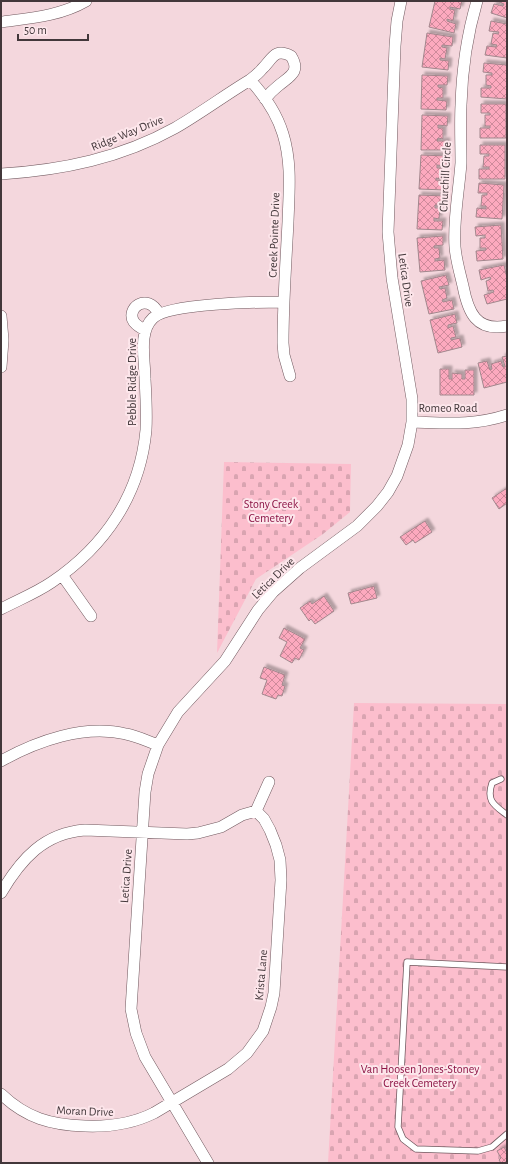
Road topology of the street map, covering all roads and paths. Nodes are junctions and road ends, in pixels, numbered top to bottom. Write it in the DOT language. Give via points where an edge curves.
graph roads {
  1 [pos="86,1"];
  2 [pos="401,1"];
  3 [pos="477,1"];
  4 [pos="1,22"];
  5 [pos="250,80"];
  6 [pos="265,99"];
  7 [pos="1,174"];
  8 [pos="284,302"];
  9 [pos="159,314"];
  10 [pos="1,316"];
  11 [pos="507,326"];
  12 [pos="145,330"];
  13 [pos="1,367"];
  14 [pos="290,376"];
  15 [pos="507,415"];
  16 [pos="412,422"];
  17 [pos="62,575"];
  18 [pos="256,593"];
  19 [pos="266,600"];
  20 [pos="1,609"];
  21 [pos="91,616"];
  22 [pos="158,745"];
  23 [pos="1,761"];
  24 [pos="501,780"];
  25 [pos="269,782"];
  26 [pos="256,811"];
  27 [pos="507,815"];
  28 [pos="142,832"];
  29 [pos="1,893"];
  30 [pos="507,967"];
  31 [pos="1,1094"];
  32 [pos="172,1102"];
  33 [pos="507,1134"];
  34 [pos="208,1163"];
  1 -- 4 [label="street" via="55,14"];
  2 -- 16 [label="street, Letica Drive" via="395,54 388,232 392,278 411,390"];
  3 -- 11 [label="street, Churchill Circle" via="462,80 461,162 455,248 468,305 475,318 481,324 489,326"];
  5 -- 6 [label="street"];
  5 -- 6 [label="street, Ridge Way Drive" via="277,53 282,52 291,56 295,65 292,75"];
  5 -- 7 [label="street, Ridge Way Drive" via="176,127 122,152 63,168"];
  6 -- 8 [label="street, Creek Pointe Drive" via="283,133 288,158"];
  8 -- 9 [label="street" via="218,304 170,310"];
  8 -- 14 [label="street, Creek Pointe Drive" via="283,344"];
  9 -- 12 [label="street, Pebble Ridge Drive" via="151,320"];
  9 -- 12 [label="street, Pebble Ridge Drive" via="156,308 147,303 141,303 134,308 134,323"];
  10 -- 13 [label="street"];
  12 -- 17 [label="street, Pebble Ridge Drive" via="146,430 134,482 122,508 100,542"];
  15 -- 16 [label="street, Romeo Road" via="472,423"];
  16 -- 19 [label="street, Letica Drive" via="401,466 378,506 358,526 300,568"];
  17 -- 20 [label="street, Pebble Ridge Drive"];
  17 -- 21 [label="street"];
  18 -- 19 [label="lane"];
  19 -- 22 [label="street, Letica Drive" via="225,661 185,703"];
  22 -- 23 [label="street" via="125,734 93,731 39,743"];
  22 -- 28 [label="street, Letica Drive" via="146,782"];
  24 -- 27 [label="lane" via="492,783 489,791 490,800"];
  25 -- 26 [label="street"];
  26 -- 28 [label="street" via="242,815 221,827 198,833"];
  26 -- 32 [label="street, Krista Lane" via="270,830 280,860 274,993 271,1008 263,1031 247,1053 228,1069"];
  28 -- 29 [label="street" via="85,830 69,832 54,838 25,858"];
  28 -- 32 [label="street, Letica Drive" via="131,1008 140,1046"];
  30 -- 33 [label="lane" via="407,962 398,1127 403,1139 416,1149 478,1151 492,1147"];
  31 -- 32 [label="street, Moran Drive" via="19,1109 41,1120 74,1126 122,1125 144,1118"];
  32 -- 34 [label="street, Letica Drive"];
}
